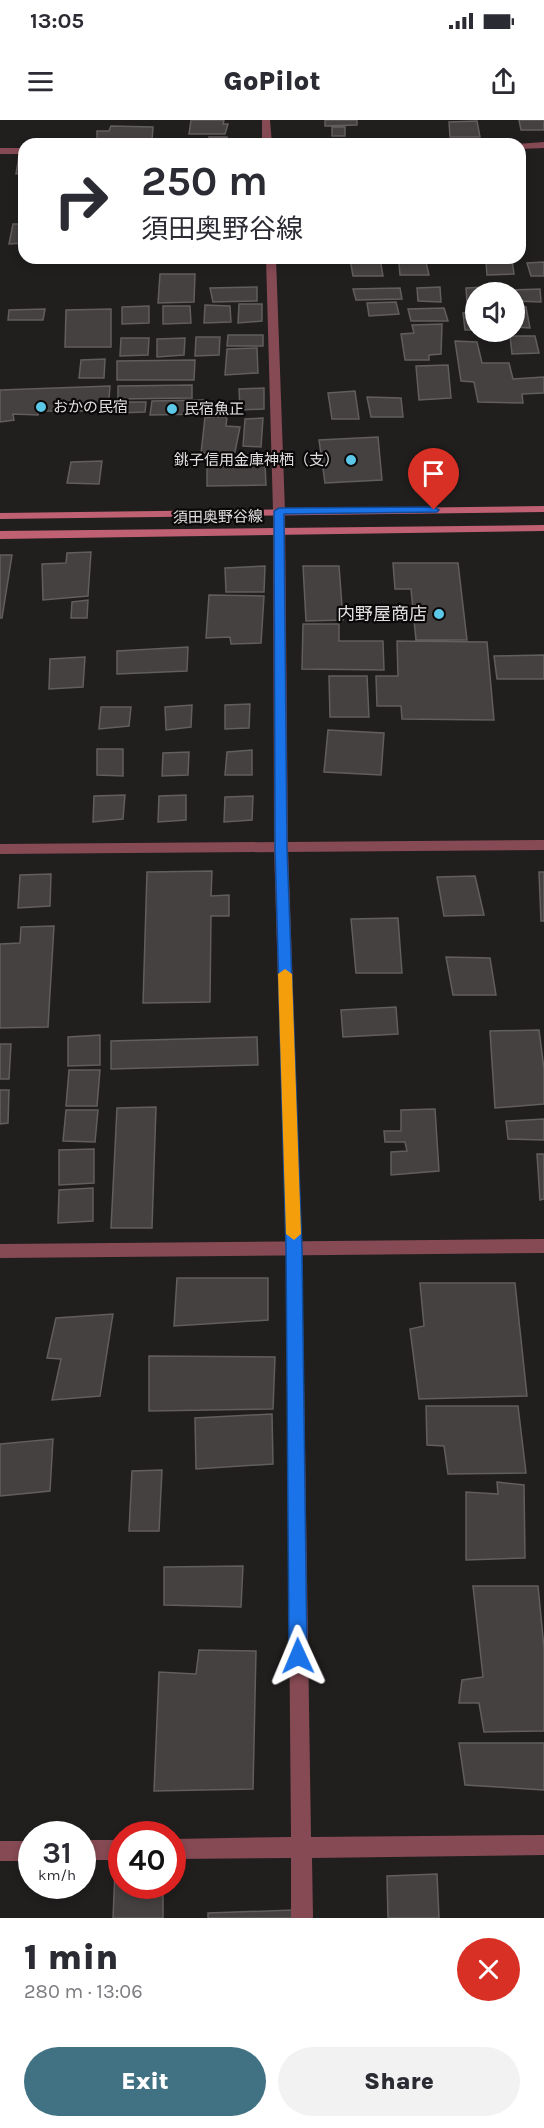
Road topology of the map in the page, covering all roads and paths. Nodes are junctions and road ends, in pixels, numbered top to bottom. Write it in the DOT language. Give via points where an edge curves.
graph roads {
  1 [pos="266,120"];
  2 [pos="267,138"];
  3 [pos="544,145"];
  4 [pos="526,146"];
  5 [pos="18,150"];
  6 [pos="0,151"];
  7 [pos="271,264"];
  8 [pos="544,509"];
  9 [pos="279,511"];
  10 [pos="0,516"];
  11 [pos="544,528"];
  12 [pos="279,531"];
  13 [pos="0,535"];
  14 [pos="544,845"];
  15 [pos="281,848"];
  16 [pos="0,849"];
  17 [pos="544,1246"];
  18 [pos="294,1249"];
  19 [pos="0,1251"];
  20 [pos="544,1845"];
  21 [pos="300,1848"];
  22 [pos="186,1849"];
  23 [pos="0,1851"];
  24 [pos="18,1851"];
  25 [pos="302,1918"];
  1 -- 2 [label="street"];
  3 -- 4 [label="street"];
  5 -- 6 [label="street"];
  7 -- 9 [label="street"];
  8 -- 9 [label="main road, 須田奥野谷線"];
  9 -- 10 [label="main road, 須田奥野谷線"];
  9 -- 12 [label="street"];
  11 -- 12 [label="main road, 須田奥野谷線"];
  12 -- 13 [label="main road, 須田奥野谷線"];
  12 -- 15 [label="street"];
  14 -- 15 [label="street"];
  15 -- 16 [label="street"];
  15 -- 18 [label="street"];
  17 -- 18 [label="street"];
  18 -- 19 [label="street"];
  18 -- 21 [label="street"];
  20 -- 21 [label="street"];
  21 -- 22 [label="street"];
  21 -- 25 [label="street"];
  23 -- 24 [label="street"];
}
